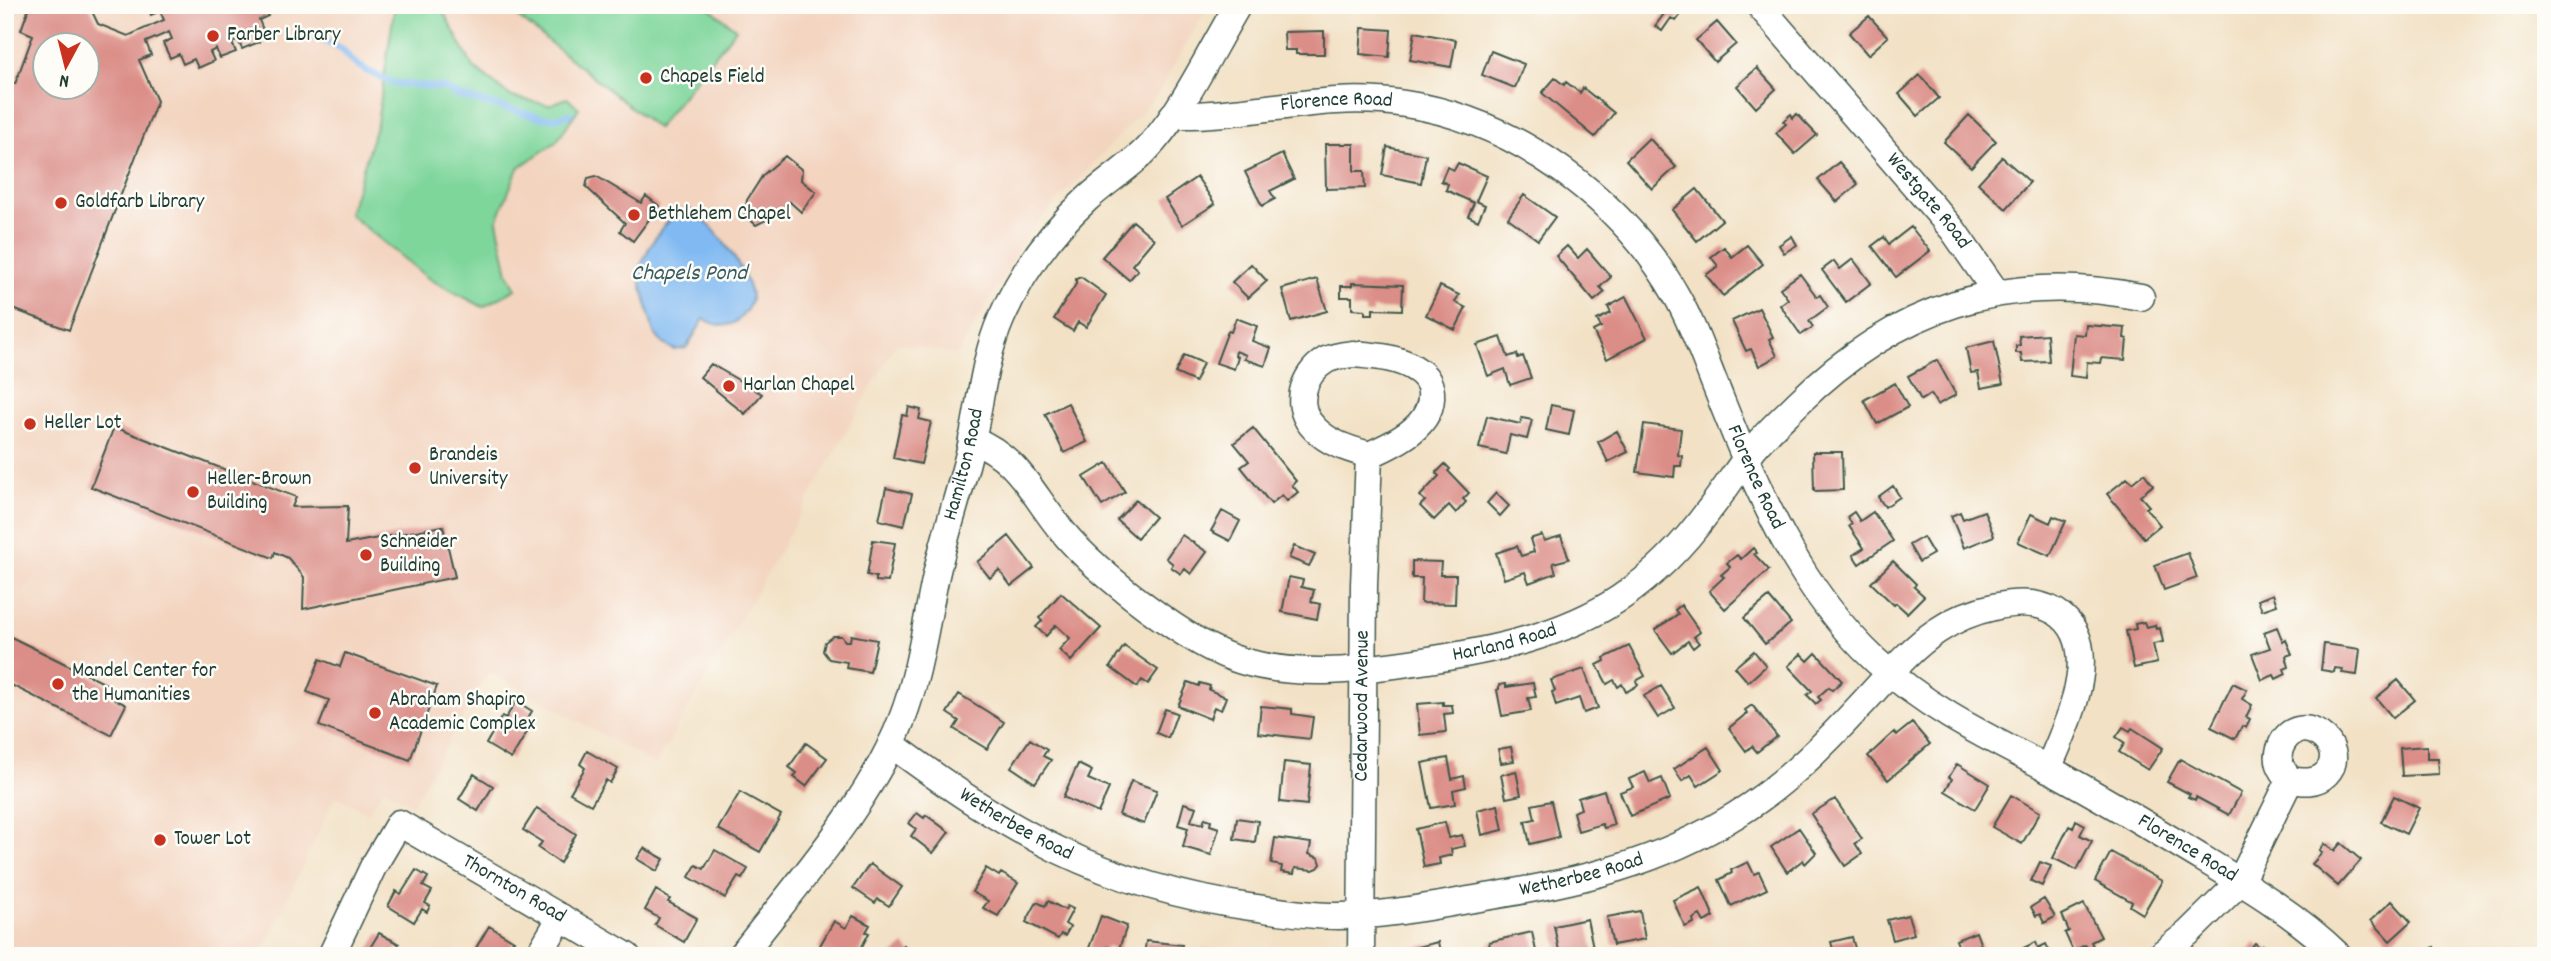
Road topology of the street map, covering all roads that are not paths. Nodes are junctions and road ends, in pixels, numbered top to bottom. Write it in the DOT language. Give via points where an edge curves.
graph roads {
  1 [pos="1238,5"];
  2 [pos="1759,5"];
  3 [pos="1173,115"];
  4 [pos="1996,292"];
  5 [pos="2141,297"];
  6 [pos="972,439"];
  7 [pos="1369,455"];
  8 [pos="1745,460"];
  9 [pos="1365,668"];
  10 [pos="1890,673"];
  11 [pos="891,744"];
  12 [pos="2048,769"];
  13 [pos="2290,780"];
  14 [pos="2240,882"];
  15 [pos="1362,915"];
  16 [pos="561,917"];
  17 [pos="331,956"];
  18 [pos="538,956"];
  19 [pos="627,956"];
  20 [pos="741,956"];
  21 [pos="1361,956"];
  22 [pos="2159,956"];
  23 [pos="2339,956"];
  1 -- 3 [label="street, Hamilton Road"];
  2 -- 4 [label="street, Westgate Road" via="1952,230"];
  3 -- 6 [label="street, Hamilton Road" via="1147,149 1063,223 1017,286 989,351"];
  3 -- 8 [label="street, Florence Road" via="1326,100 1388,101 1452,114 1553,163 1620,222 1668,281"];
  4 -- 5 [label="street" via="2066,288"];
  4 -- 8 [label="street, Harland Road" via="1922,315 1868,344 1808,393"];
  6 -- 9 [label="street, Harland Road" via="1015,466 1063,532 1097,567 1208,646 1258,665"];
  6 -- 11 [label="street, Hamilton Road" via="939,561 915,678"];
  7 -- 7 [label="street" via="1326,438 1303,412 1303,387 1328,359 1377,356 1416,369 1427,380 1431,396 1425,416 1399,440"];
  7 -- 9 [label="street, Cedarwood Avenue"];
  8 -- 9 [label="street, Harland Road" via="1670,555 1601,609 1554,630 1491,648"];
  8 -- 10 [label="street, Florence Road" via="1781,534 1821,598 1858,644"];
  9 -- 15 [label="street, Cedarwood Avenue"];
  10 -- 12 [label="street, Florence Road" via="1952,718"];
  10 -- 12 [label="street, Wetherbee Road" via="1924,640 1965,615 2016,604 2056,612 2075,633 2081,660 2076,695"];
  10 -- 15 [label="street, Wetherbee Road" via="1777,786 1737,815 1671,851 1558,883"];
  11 -- 15 [label="street, Wetherbee Road" via="1013,827 1133,882 1254,908"];
  11 -- 20 [label="street, Hamilton Road" via="836,833"];
  12 -- 14 [label="street, Florence Road"];
  13 -- 14 [label="street"];
  14 -- 22 [label="street"];
  14 -- 23 [label="street, Florence Road"];
  15 -- 21 [label="street, Cedarwood Avenue"];
  16 -- 17 [label="street, Thornton Road" via="399,823"];
  16 -- 18 [label="street"];
  16 -- 19 [label="street, Thornton Road"];
}
